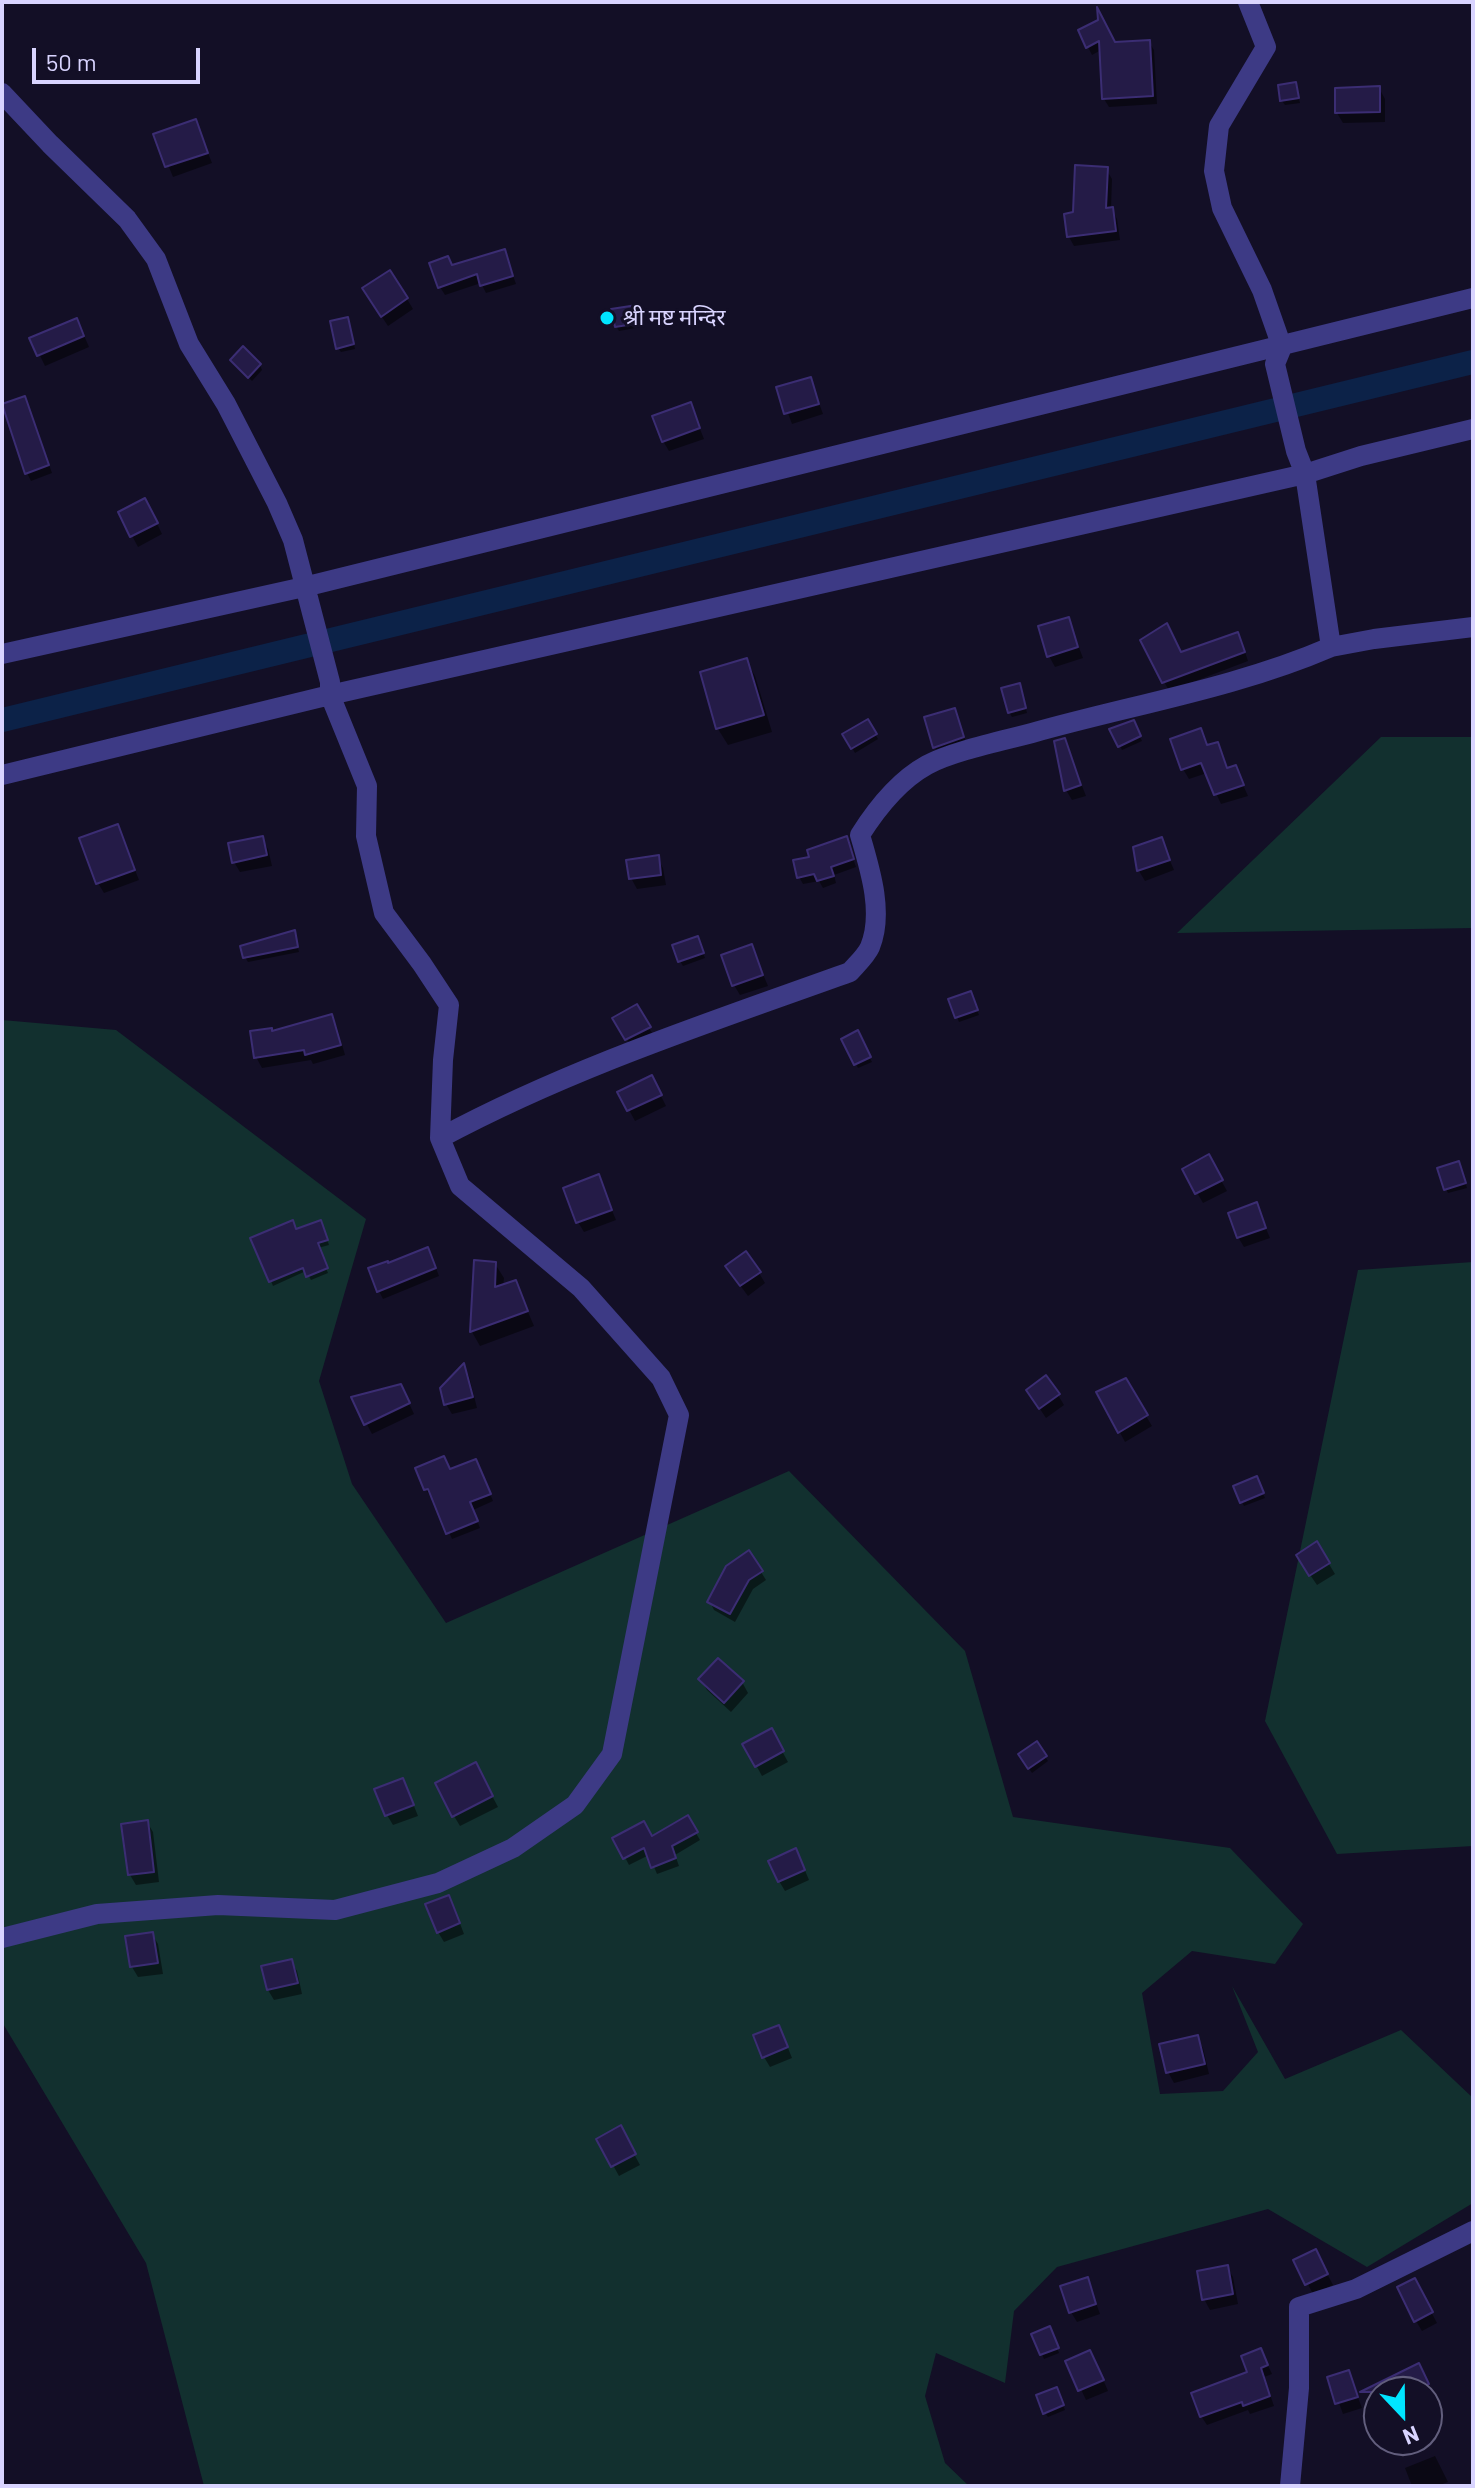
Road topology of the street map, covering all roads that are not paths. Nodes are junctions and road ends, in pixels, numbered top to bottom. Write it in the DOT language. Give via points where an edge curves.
graph roads {
  1 [pos="1248,2"];
  2 [pos="2,93"];
  3 [pos="1473,298"];
  4 [pos="1278,355"];
  5 [pos="1473,429"];
  6 [pos="1305,474"];
  7 [pos="306,593"];
  8 [pos="1473,627"];
  9 [pos="1331,647"];
  10 [pos="2,654"];
  11 [pos="330,689"];
  12 [pos="2,775"];
  13 [pos="440,1138"];
  14 [pos="2,1938"];
  15 [pos="1473,2231"];
  16 [pos="1290,2486"];
  1 -- 4 [label="street" via="1266,47 1219,126 1214,171 1222,208 1262,290"];
  2 -- 7 [label="street" via="127,219 156,259 189,344 277,503"];
  3 -- 4 [label="street"];
  4 -- 6 [label="street"];
  4 -- 7 [label="street"];
  5 -- 6 [label="street"];
  6 -- 9 [label="street"];
  6 -- 11 [label="street"];
  7 -- 10 [label="street"];
  7 -- 11 [label="street"];
  8 -- 9 [label="street"];
  9 -- 13 [label="street" via="1282,668 1098,714 927,766 881,802 860,835 876,922 869,950 850,972 660,1040 493,1109"];
  11 -- 12 [label="street"];
  11 -- 13 [label="street" via="367,786 366,836 384,913 449,1005"];
  13 -- 14 [label="street" via="460,1186 581,1288 661,1378 679,1415 612,1754 575,1805 513,1848 438,1883 335,1910 218,1905 97,1914"];
  15 -- 16 [label="street" via="1356,2289 1299,2307 1299,2388"];
}
